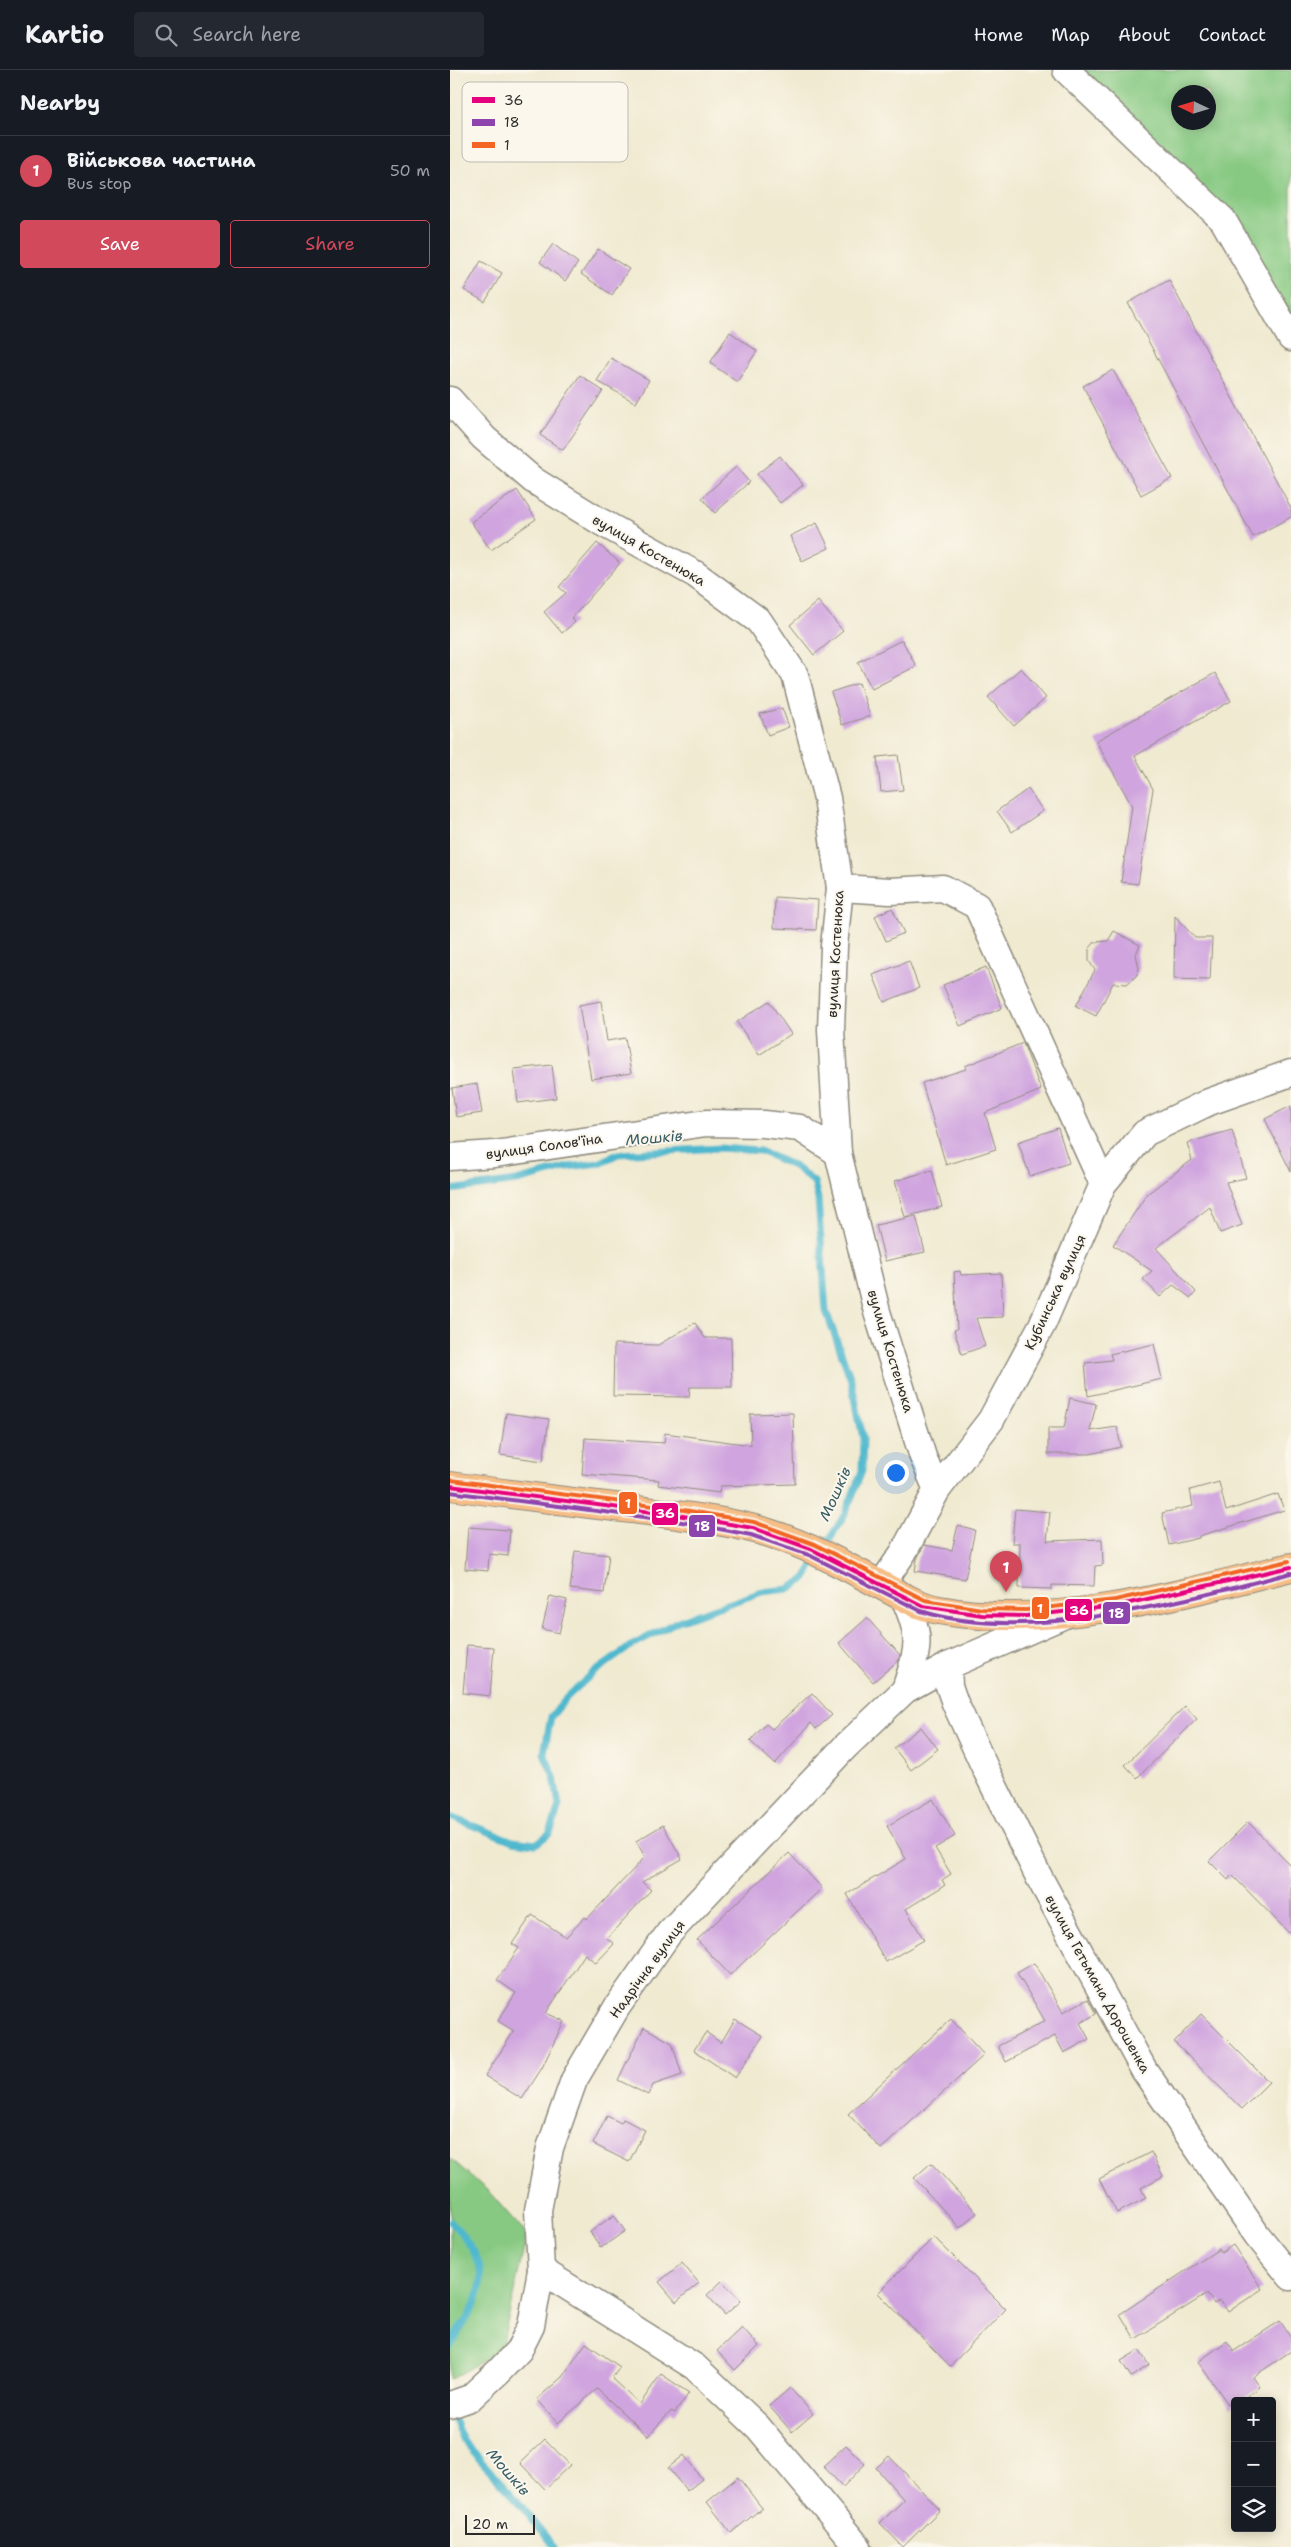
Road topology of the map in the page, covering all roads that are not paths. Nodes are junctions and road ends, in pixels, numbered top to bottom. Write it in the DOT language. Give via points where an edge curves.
graph roads {
  1 [pos="1066,70"];
  2 [pos="1291,338"];
  3 [pos="450,400"];
  4 [pos="840,888"];
  5 [pos="1291,1073"];
  6 [pos="838,1154"];
  7 [pos="450,1158"];
  8 [pos="1103,1184"];
  9 [pos="450,1486"];
  10 [pos="937,1490"];
  11 [pos="1291,1567"];
  12 [pos="881,1585"];
  13 [pos="904,1598"];
  14 [pos="1070,1613"];
  15 [pos="948,1666"];
  16 [pos="905,1690"];
  17 [pos="541,2270"];
  18 [pos="1291,2278"];
  19 [pos="460,2401"];
  20 [pos="858,2547"];
  1 -- 2 [label="street" via="1223,220"];
  3 -- 4 [label="street, вулиця Костенюка" via="484,438 532,480 695,574 759,621 795,675 827,798"];
  4 -- 6 [label="street, вулиця Костенюка" via="831,1030"];
  4 -- 8 [label="street" via="890,891 943,888 977,906"];
  5 -- 8 [label="street, Кубинська вулиця" via="1209,1102 1145,1133"];
  6 -- 7 [label="street, вулиця Солов'їна" via="800,1128 706,1123"];
  6 -- 10 [label="street, вулиця Костенюка" via="878,1312 923,1457"];
  8 -- 10 [label="street, Кубинська вулиця" via="1042,1325 991,1420"];
  9 -- 12 [label="main road" via="677,1515 765,1532 791,1540"];
  10 -- 12 [label="street, Кубинська вулиця" via="903,1553"];
  11 -- 14 [label="main road" via="1124,1605"];
  12 -- 13 [label="main road"];
  13 -- 14 [label="main road" via="938,1610 976,1614"];
  13 -- 16 [label="street" via="916,1623 918,1650"];
  14 -- 15 [label="street, Надрічна вулиця"];
  15 -- 16 [label="street, Надрічна вулиця"];
  15 -- 18 [label="street, вулиця Гетьмана Дорошенка" via="954,1703 986,1770 1039,1877 1144,2070 1257,2235"];
  16 -- 17 [label="street, Надрічна вулиця" via="845,1748 669,1933 617,2007 574,2080 550,2148 538,2210"];
  17 -- 19 [label="street, Надрічна вулиця" via="531,2326 519,2350"];
  17 -- 20 [label="street" via="695,2367 758,2427"];
}
